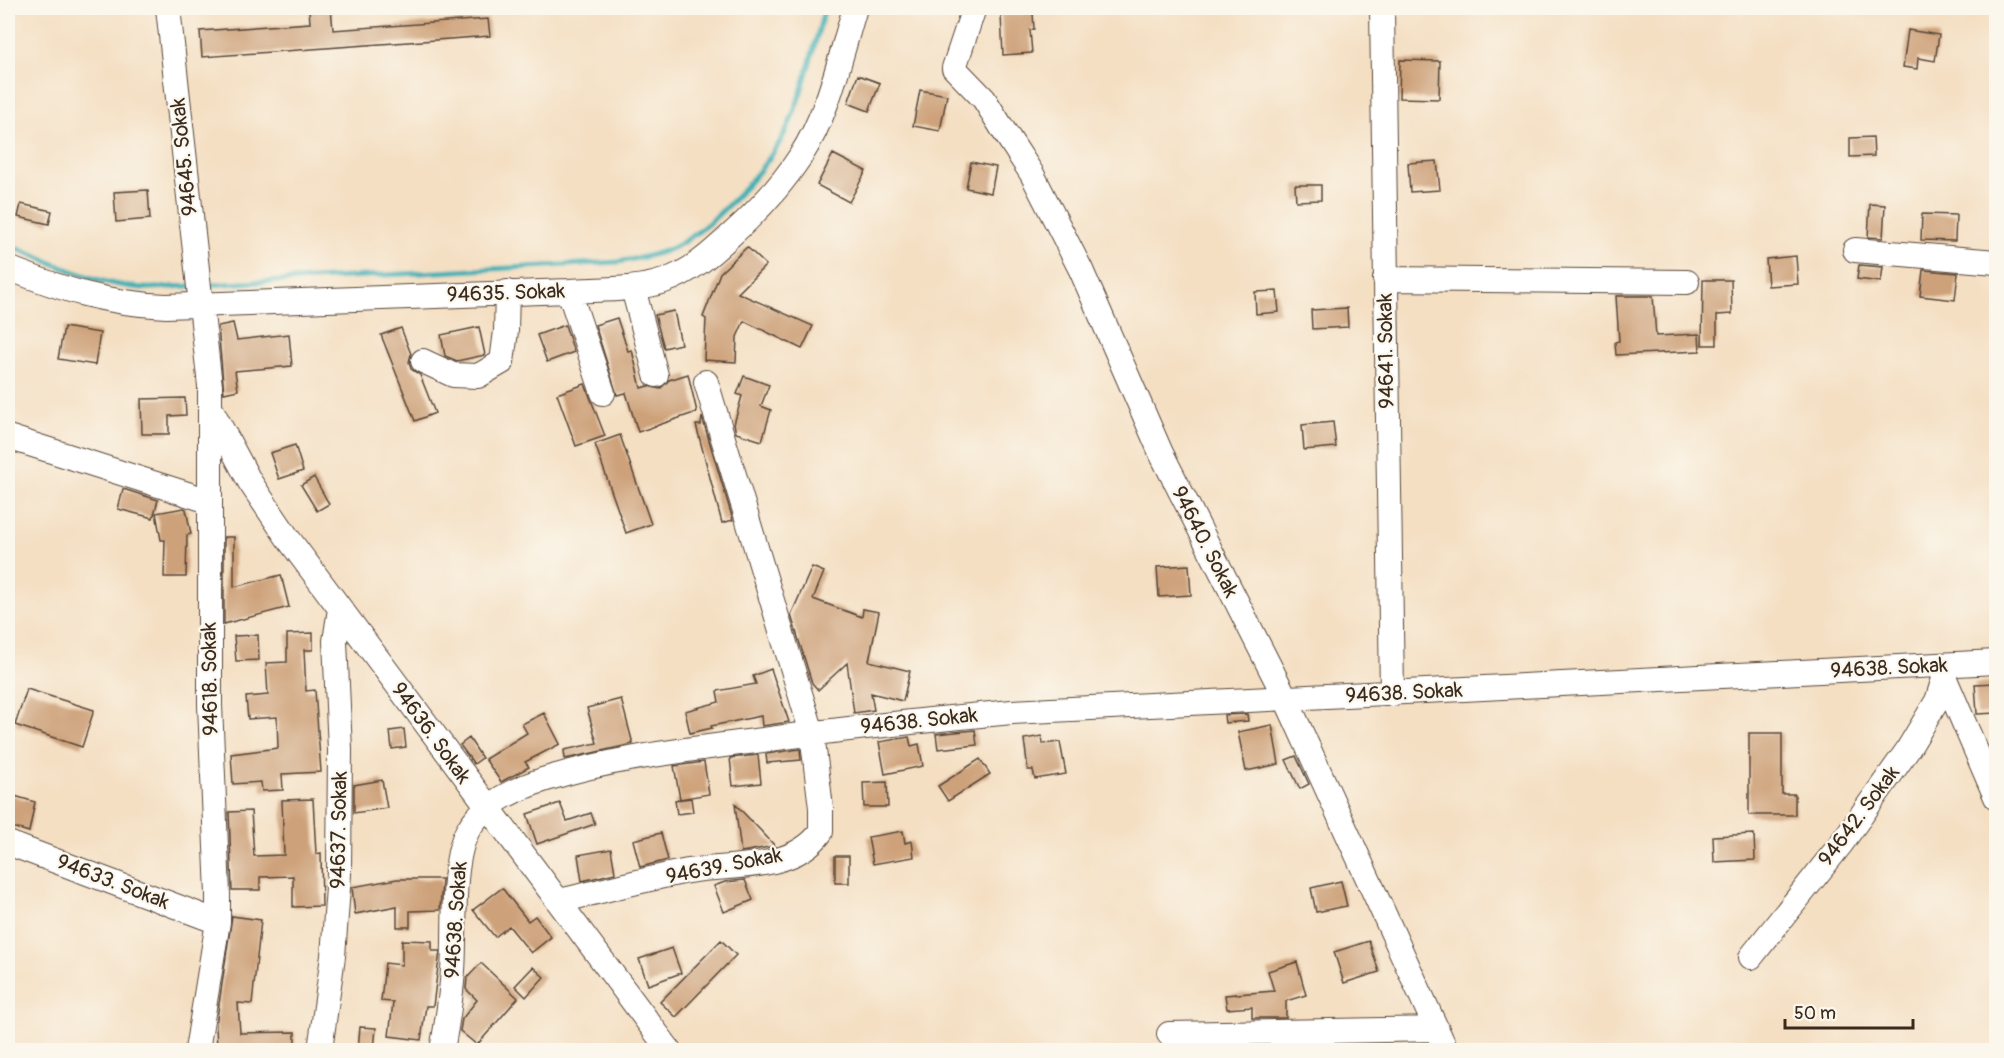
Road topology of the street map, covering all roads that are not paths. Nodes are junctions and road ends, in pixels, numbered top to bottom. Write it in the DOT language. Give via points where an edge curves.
graph roads {
  1 [pos="168,8"];
  2 [pos="855,8"];
  3 [pos="974,8"];
  4 [pos="1382,8"];
  5 [pos="1855,250"];
  6 [pos="1996,262"];
  7 [pos="8,268"];
  8 [pos="1385,279"];
  9 [pos="1687,282"];
  10 [pos="633,288"];
  11 [pos="569,291"];
  12 [pos="507,292"];
  13 [pos="198,293"];
  14 [pos="423,361"];
  15 [pos="656,375"];
  16 [pos="706,382"];
  17 [pos="603,393"];
  18 [pos="210,406"];
  19 [pos="8,437"];
  20 [pos="209,501"];
  21 [pos="340,609"];
  22 [pos="1996,662"];
  23 [pos="1947,672"];
  24 [pos="1392,694"];
  25 [pos="1286,699"];
  26 [pos="812,733"];
  27 [pos="1996,797"];
  28 [pos="486,808"];
  29 [pos="8,843"];
  30 [pos="559,901"];
  31 [pos="218,922"];
  32 [pos="1751,957"];
  33 [pos="1169,1034"];
  34 [pos="1441,1040"];
  35 [pos="197,1050"];
  36 [pos="320,1050"];
  37 [pos="442,1050"];
  38 [pos="669,1050"];
  1 -- 13 [label="street, 94645. Sokak"];
  2 -- 10 [label="street, 94635. Sokak" via="816,127 781,183 705,259 665,281"];
  3 -- 25 [label="street, 94640. Sokak" via="954,68 984,99 1032,174 1081,270 1166,463"];
  4 -- 8 [label="street, 94641. Sokak"];
  5 -- 6 [label="street"];
  7 -- 13 [label="street, 94635. Sokak" via="77,294 108,301 131,304"];
  8 -- 9 [label="street"];
  8 -- 24 [label="street, 94641. Sokak"];
  10 -- 11 [label="street, 94635. Sokak"];
  10 -- 15 [label="street"];
  11 -- 12 [label="street, 94635. Sokak"];
  11 -- 17 [label="street"];
  12 -- 13 [label="street, 94635. Sokak"];
  12 -- 14 [label="street" via="502,362 478,376 453,375"];
  13 -- 18 [label="street, 94618. Sokak"];
  16 -- 26 [label="street"];
  18 -- 20 [label="street, 94618. Sokak"];
  18 -- 21 [label="street, 94636. Sokak" via="250,482"];
  19 -- 20 [label="street"];
  20 -- 31 [label="street, 94618. Sokak" via="210,705"];
  21 -- 28 [label="street, 94636. Sokak"];
  21 -- 36 [label="street, 94637. Sokak" via="335,641 340,750 338,884"];
  22 -- 23 [label="street, 94638. Sokak"];
  23 -- 24 [label="street, 94638. Sokak"];
  23 -- 27 [label="street"];
  23 -- 32 [label="street, 94642. Sokak" via="1937,701 1907,751"];
  24 -- 25 [label="street, 94638. Sokak"];
  25 -- 26 [label="street, 94638. Sokak" via="1012,712"];
  25 -- 34 [label="street, 94640. Sokak"];
  26 -- 28 [label="street, 94638. Sokak" via="604,764 544,780"];
  26 -- 30 [label="street, 94639. Sokak" via="822,825 821,832 807,845 761,864 688,872"];
  28 -- 30 [label="street, 94636. Sokak"];
  28 -- 37 [label="street, 94638. Sokak" via="467,831 460,856 453,970"];
  29 -- 31 [label="street, 94633. Sokak"];
  30 -- 38 [label="street, 94636. Sokak"];
  31 -- 35 [label="street, 94618. Sokak"];
  33 -- 34 [label="street, 94640. Sokak"];
}
